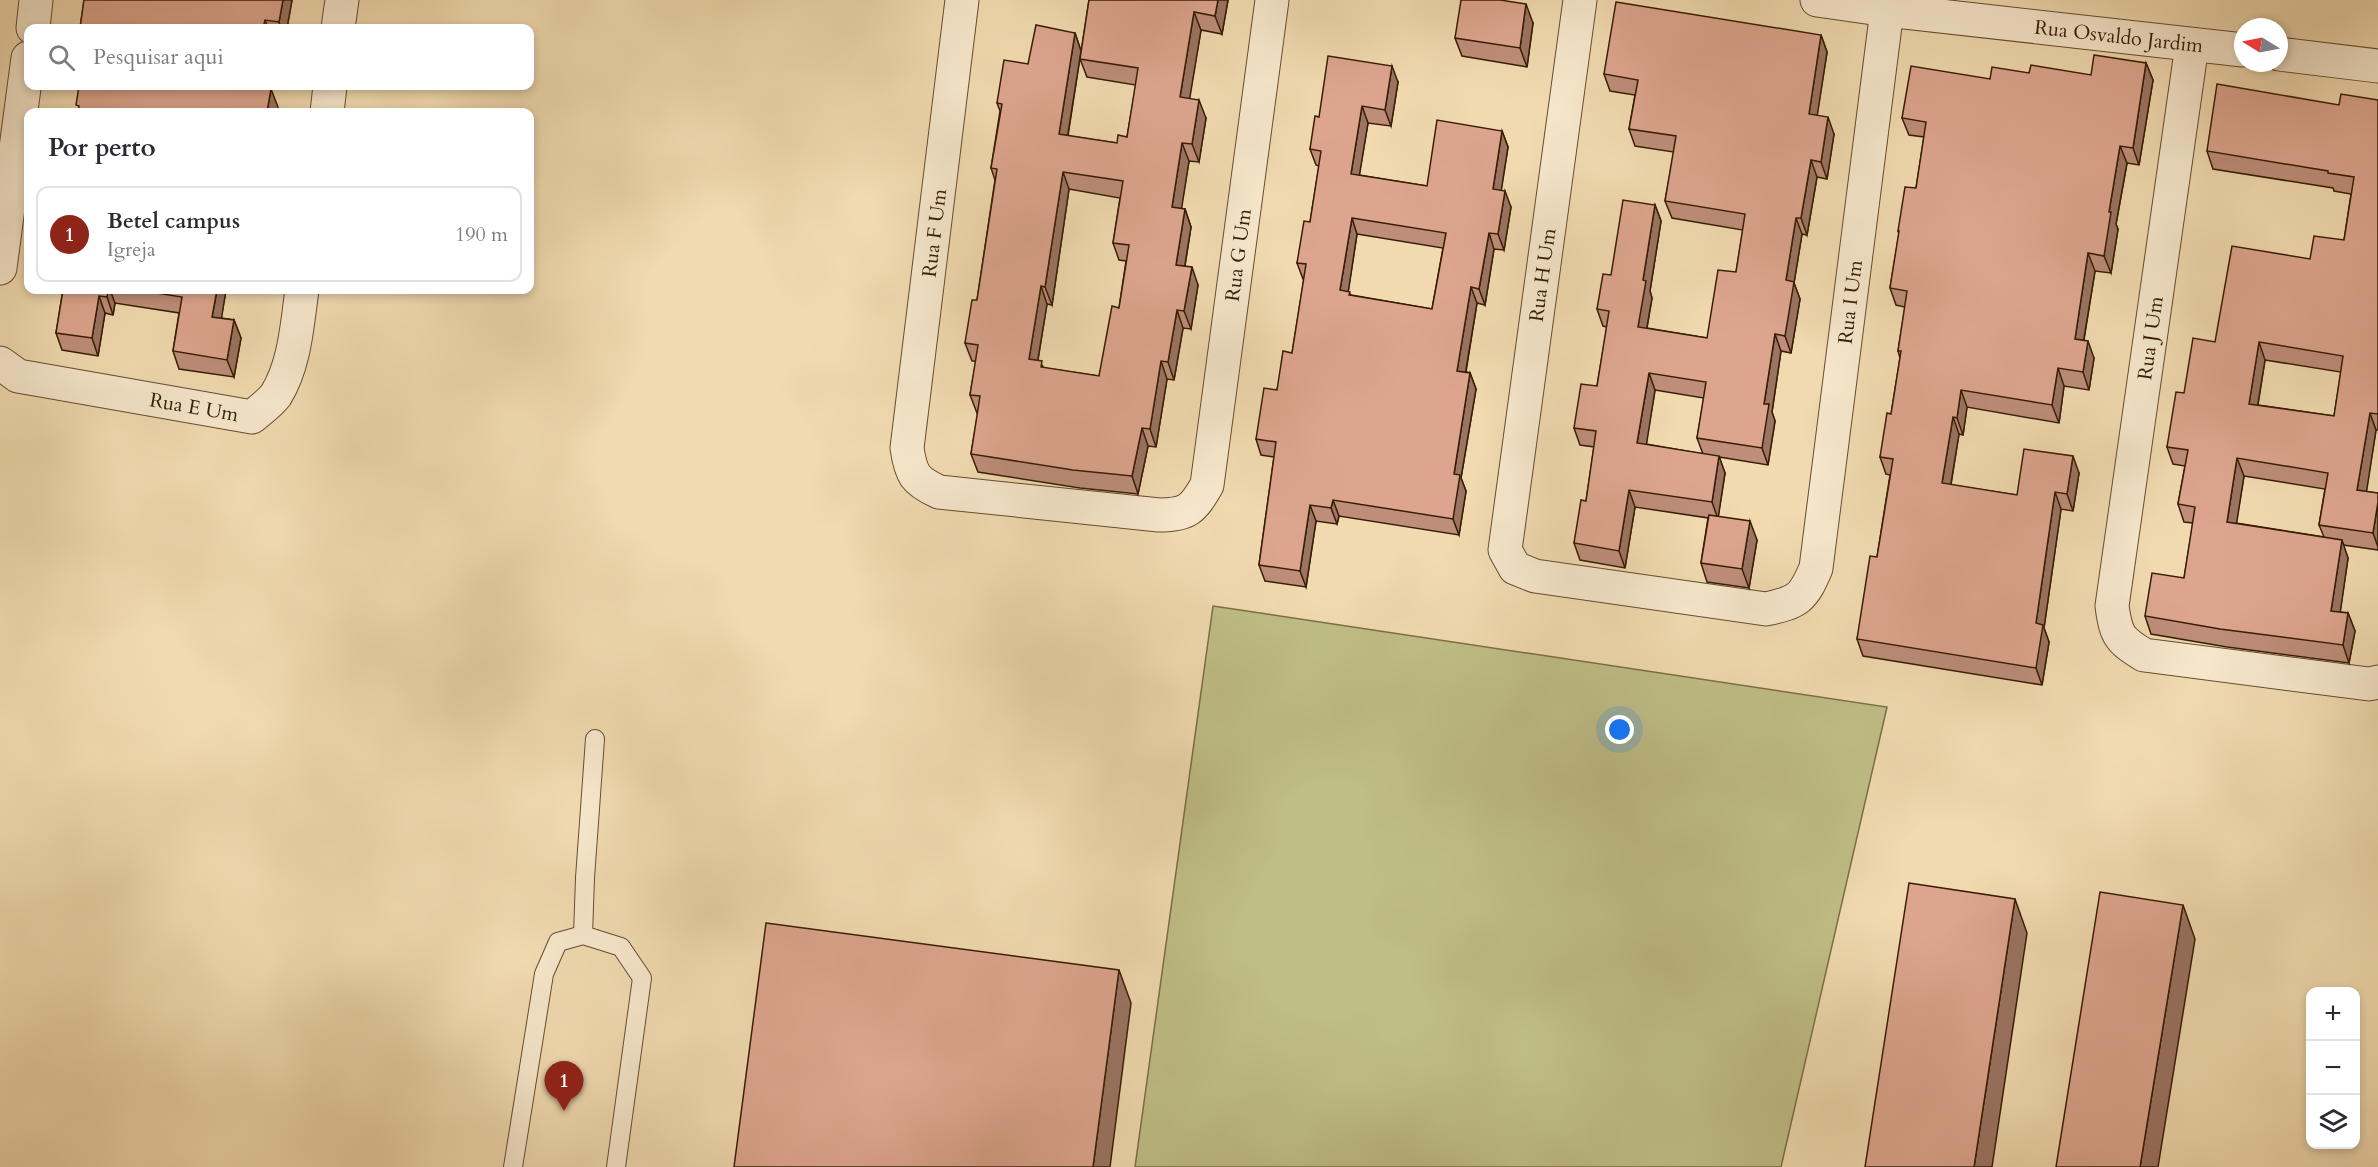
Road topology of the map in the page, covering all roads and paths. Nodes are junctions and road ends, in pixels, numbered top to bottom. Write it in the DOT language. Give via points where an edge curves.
graph roads {
  1 [pos="36,0"];
  2 [pos="342,0"];
  3 [pos="962,0"];
  4 [pos="1272,0"];
  5 [pos="1580,0"];
  6 [pos="1817,0"];
  7 [pos="1887,10"];
  8 [pos="33,24"];
  9 [pos="339,24"];
  10 [pos="2192,45"];
  11 [pos="2234,49"];
  12 [pos="2288,55"];
  13 [pos="2378,66"];
  14 [pos="24,88"];
  15 [pos="330,90"];
  16 [pos="327,108"];
  17 [pos="0,268"];
  18 [pos="301,294"];
  19 [pos="0,363"];
  20 [pos="1194,506"];
  21 [pos="1807,590"];
  22 [pos="2378,682"];
  23 [pos="595,739"];
  24 [pos="584,935"];
  25 [pos="513,1167"];
  26 [pos="616,1167"];
  1 -- 8 [label="street"];
  2 -- 9 [label="street"];
  3 -- 20 [label="street, Rua F Um" via="908,448 910,467 919,483 939,492 1159,515 1174,515"];
  4 -- 20 [label="street, Rua G Um" via="1207,485"];
  5 -- 21 [label="street, Rua H Um" via="1504,550 1515,568 1535,576 1766,609 1791,604"];
  6 -- 7 [label="street, Rua Osvaldo Jardim"];
  7 -- 10 [label="street, Rua Osvaldo Jardim"];
  7 -- 21 [label="street, Rua I Um" via="1816,568"];
  10 -- 11 [label="street, Rua Osvaldo Jardim"];
  10 -- 22 [label="street, Rua J Um" via="2112,606 2115,631 2125,644 2144,655 2369,684"];
  12 -- 13 [label="street"];
  14 -- 17 [label="street"];
  15 -- 16 [label="street"];
  18 -- 19 [label="street, Rua E Um" via="287,371 275,396 252,417 18,376"];
  23 -- 24 [label="lane"];
  24 -- 25 [label="lane" via="558,942 544,974"];
  24 -- 26 [label="lane" via="621,947 642,978"];
}
